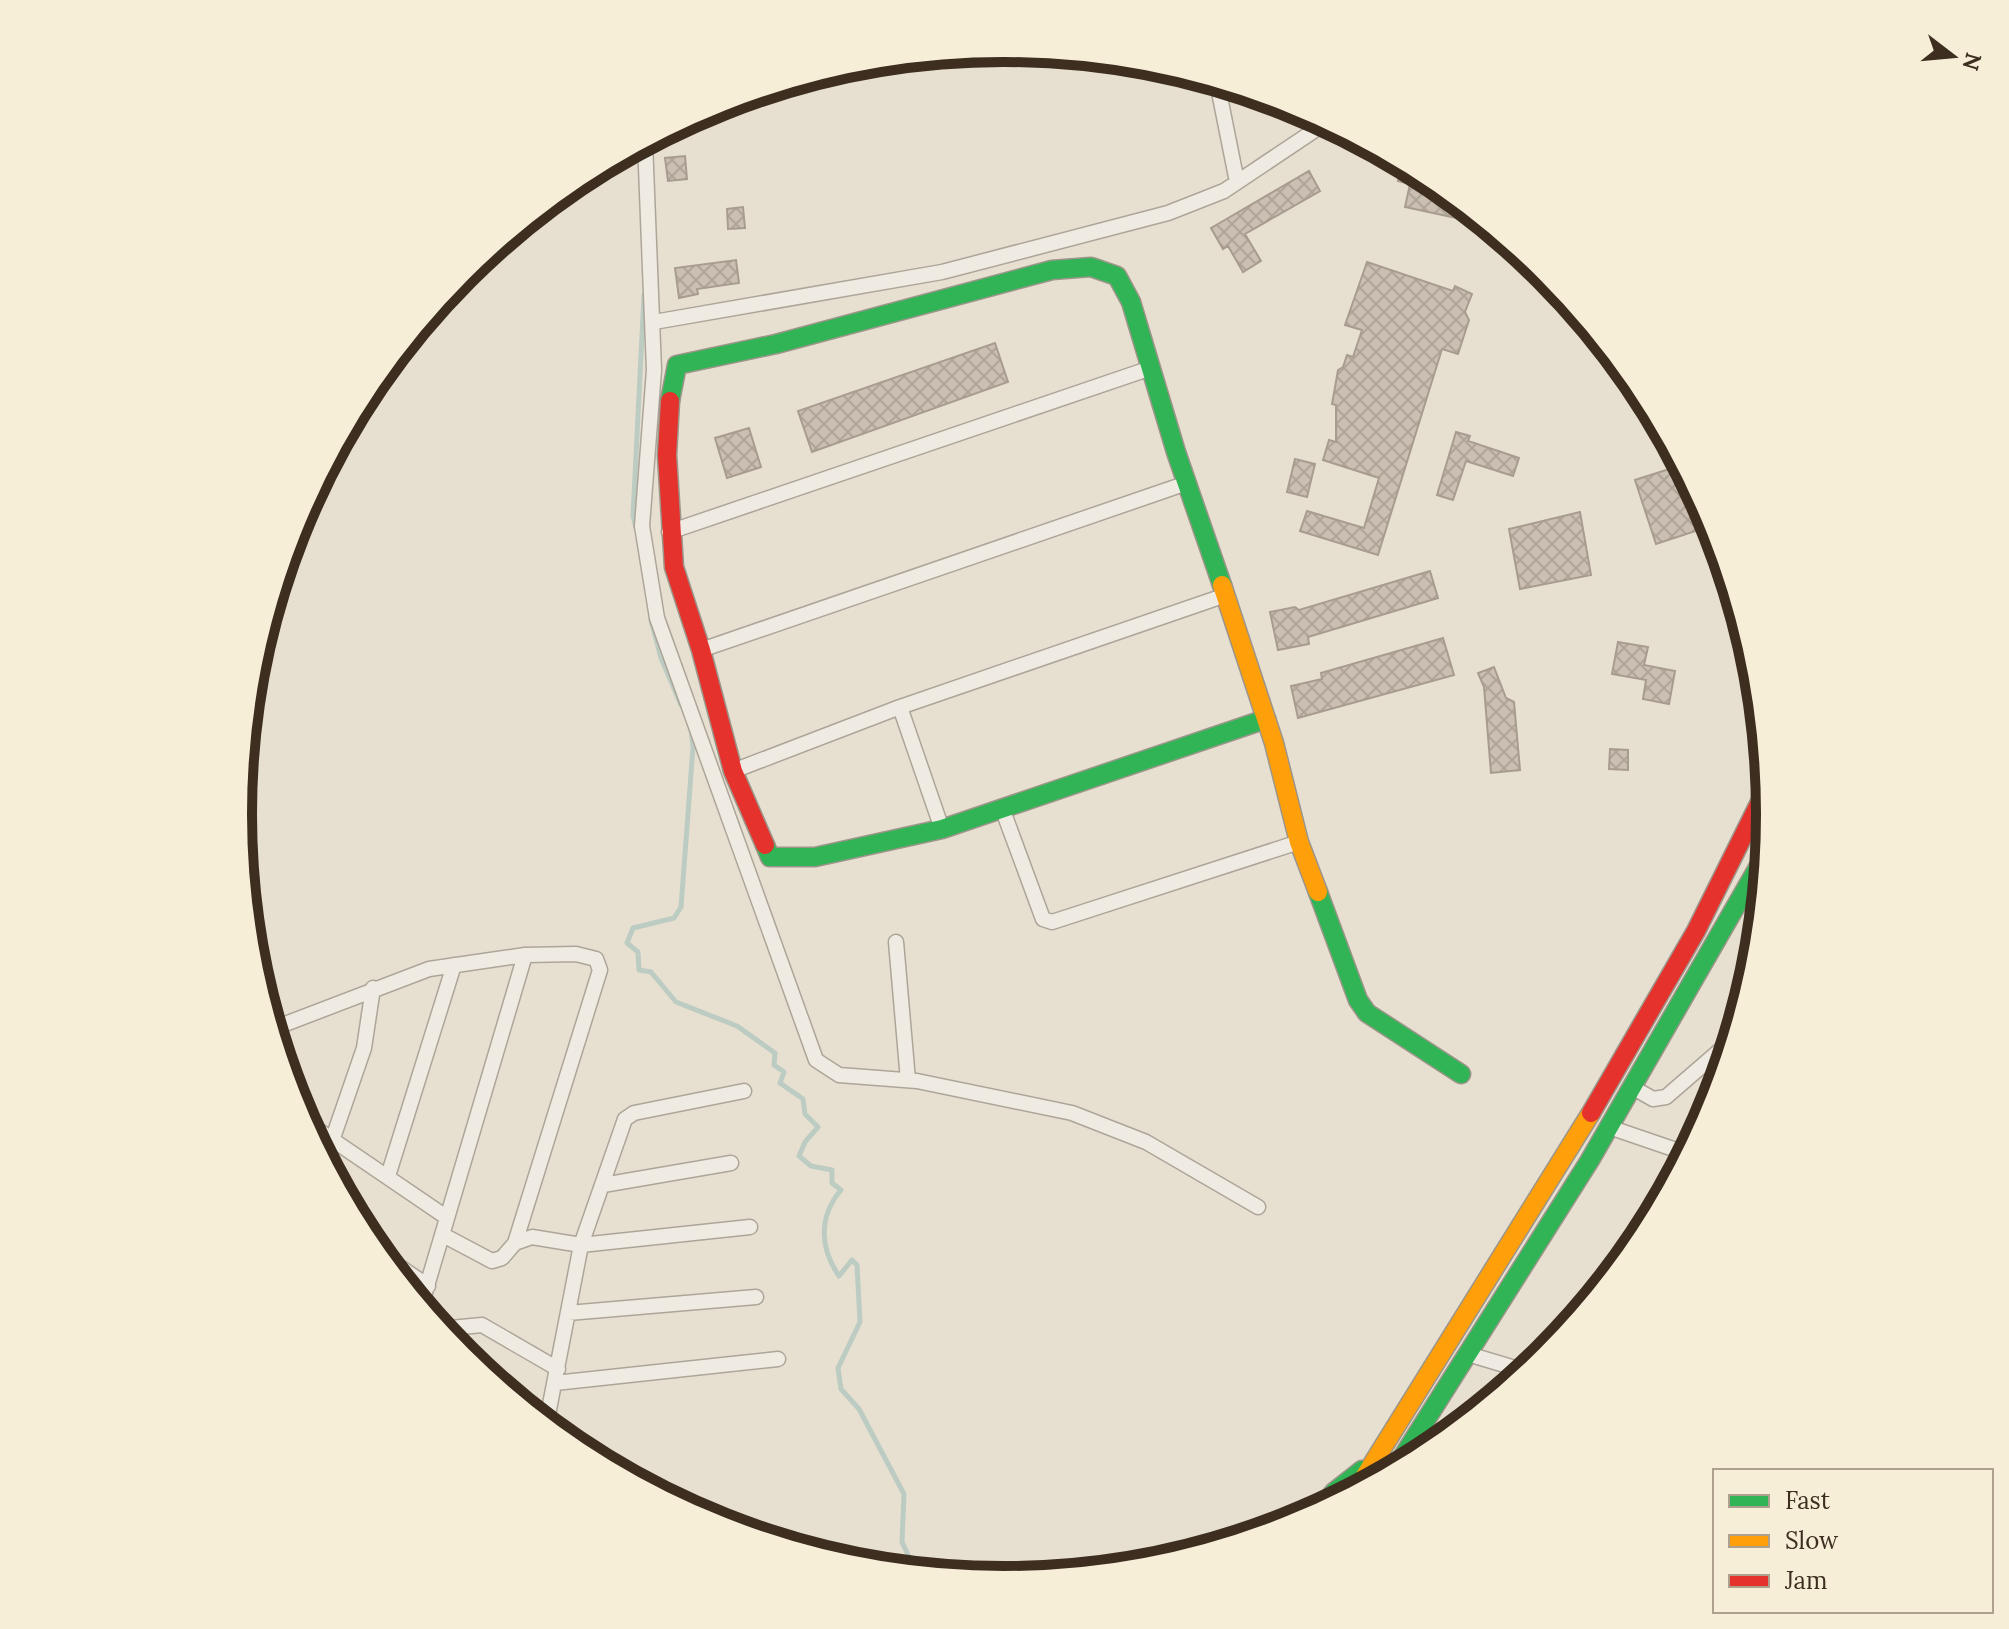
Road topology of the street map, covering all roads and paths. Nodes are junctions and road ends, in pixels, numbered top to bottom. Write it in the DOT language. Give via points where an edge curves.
graph roads {
  1 [pos="1219,94"];
  2 [pos="1315,130"];
  3 [pos="646,154"];
  4 [pos="1237,182"];
  5 [pos="654,322"];
  6 [pos="1151,368"];
  7 [pos="1187,483"];
  8 [pos="669,532"];
  9 [pos="1226,595"];
  10 [pos="701,650"];
  11 [pos="900,707"];
  12 [pos="1266,719"];
  13 [pos="733,771"];
  14 [pos="1002,808"];
  15 [pos="1757,811"];
  16 [pos="942,829"];
  17 [pos="1299,842"];
  18 [pos="1755,863"];
  19 [pos="1733,864"];
  20 [pos="1754,881"];
  21 [pos="896,942"];
  22 [pos="525,955"];
  23 [pos="454,965"];
  24 [pos="373,988"];
  25 [pos="283,1025"];
  26 [pos="1718,1052"];
  27 [pos="1461,1074"];
  28 [pos="908,1080"];
  29 [pos="1632,1087"];
  30 [pos="744,1091"];
  31 [pos="1609,1127"];
  32 [pos="323,1132"];
  33 [pos="333,1138"];
  34 [pos="1571,1146"];
  35 [pos="1677,1150"];
  36 [pos="1590,1160"];
  37 [pos="731,1163"];
  38 [pos="388,1176"];
  39 [pos="603,1185"];
  40 [pos="1258,1207"];
  41 [pos="446,1217"];
  42 [pos="750,1227"];
  43 [pos="443,1235"];
  44 [pos="515,1243"];
  45 [pos="581,1245"];
  46 [pos="407,1272"];
  47 [pos="428,1286"];
  48 [pos="425,1294"];
  49 [pos="756,1297"];
  50 [pos="568,1313"];
  51 [pos="454,1328"];
  52 [pos="1468,1354"];
  53 [pos="778,1359"];
  54 [pos="1514,1368"];
  55 [pos="557,1376"];
  56 [pos="549,1413"];
  57 [pos="1407,1450"];
  58 [pos="1378,1456"];
  59 [pos="1367,1473"];
  60 [pos="1339,1488"];
  1 -- 4 [label="street"];
  2 -- 4 [label="street"];
  3 -- 5 [label="street"];
  4 -- 5 [label="street" via="1168,213 942,272"];
  5 -- 28 [label="street" via="642,526 657,618 816,1060 839,1075"];
  6 -- 7 [label="street"];
  6 -- 8 [label="street"];
  6 -- 8 [label="street" via="1131,302 1117,276 1104,269 1072,267 677,365 669,409"];
  7 -- 9 [label="street"];
  7 -- 10 [label="street"];
  8 -- 10 [label="street" via="674,567"];
  9 -- 11 [label="street"];
  9 -- 12 [label="street"];
  10 -- 13 [label="street"];
  11 -- 13 [label="street"];
  11 -- 16 [label="street"];
  12 -- 14 [label="street"];
  12 -- 17 [label="street"];
  13 -- 16 [label="street" via="770,857 815,857"];
  14 -- 16 [label="street"];
  14 -- 17 [label="street" via="1043,919 1052,922"];
  15 -- 19 [label="street"];
  17 -- 27 [label="street" via="1367,1013"];
  18 -- 19 [label="street"];
  19 -- 34 [label="street" via="1672,979"];
  20 -- 29 [label="street"];
  21 -- 28 [label="street"];
  22 -- 23 [label="street"];
  22 -- 41 [label="street"];
  22 -- 44 [label="street" via="576,954 596,959 600,970"];
  23 -- 24 [label="street"];
  23 -- 38 [label="street"];
  24 -- 25 [label="street"];
  24 -- 33 [label="street" via="364,1048"];
  26 -- 29 [label="street" via="1666,1097 1653,1099"];
  28 -- 40 [label="street" via="993,1094 1116,1128"];
  29 -- 31 [label="street"];
  30 -- 39 [label="street" via="629,1114"];
  31 -- 35 [label="street"];
  31 -- 36 [label="street"];
  32 -- 33 [label="street"];
  33 -- 38 [label="street"];
  34 -- 36 [label="street"];
  34 -- 58 [label="street"];
  36 -- 52 [label="street"];
  37 -- 39 [label="street"];
  38 -- 41 [label="street"];
  39 -- 45 [label="street"];
  41 -- 43 [label="street"];
  42 -- 45 [label="street"];
  43 -- 44 [label="street" via="492,1261"];
  43 -- 47 [label="street"];
  44 -- 45 [label="street" via="532,1237"];
  45 -- 50 [label="street"];
  46 -- 47 [label="street"];
  47 -- 48 [label="street"];
  49 -- 50 [label="street"];
  50 -- 55 [label="street"];
  51 -- 55 [label="street" via="482,1325"];
  52 -- 54 [label="street"];
  52 -- 57 [label="street"];
  53 -- 55 [label="street"];
  55 -- 56 [label="street"];
  58 -- 59 [label="street"];
  58 -- 60 [label="street"];
}
